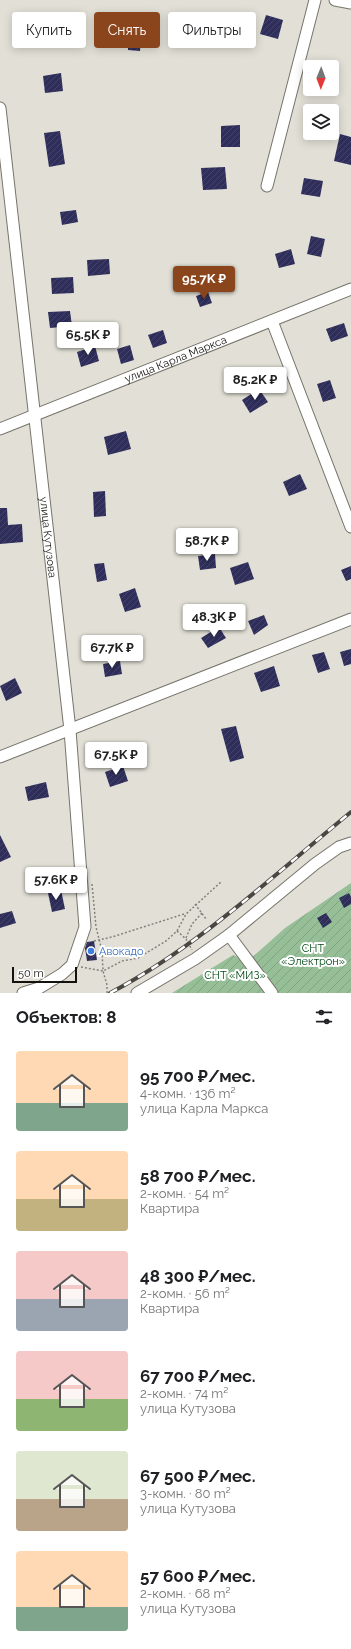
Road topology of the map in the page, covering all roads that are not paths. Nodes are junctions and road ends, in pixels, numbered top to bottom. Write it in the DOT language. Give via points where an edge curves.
graph roads {
  1 [pos="315,0"];
  2 [pos="335,0"];
  3 [pos="351,3"];
  4 [pos="0,108"];
  5 [pos="266,186"];
  6 [pos="351,289"];
  7 [pos="272,321"];
  8 [pos="36,416"];
  9 [pos="0,429"];
  10 [pos="351,527"];
  11 [pos="351,619"];
  12 [pos="70,730"];
  13 [pos="0,757"];
  14 [pos="351,843"];
  15 [pos="229,935"];
  16 [pos="24,993"];
  17 [pos="137,993"];
  18 [pos="272,993"];
  1 -- 5 [label="street"];
  2 -- 3 [label="street"];
  4 -- 8 [label="street, улица Кутузова"];
  6 -- 7 [label="street, улица Карла Маркса"];
  7 -- 8 [label="street, улица Карла Маркса"];
  7 -- 10 [label="street"];
  8 -- 9 [label="street, улица Карла Маркса"];
  8 -- 12 [label="street, улица Кутузова"];
  11 -- 12 [label="street"];
  12 -- 13 [label="street"];
  12 -- 16 [label="street, улица Кутузова" via="85,927 72,965 39,988"];
  14 -- 15 [label="street" via="339,847 315,864"];
  15 -- 17 [label="street" via="196,959"];
  15 -- 18 [label="street"];
}
